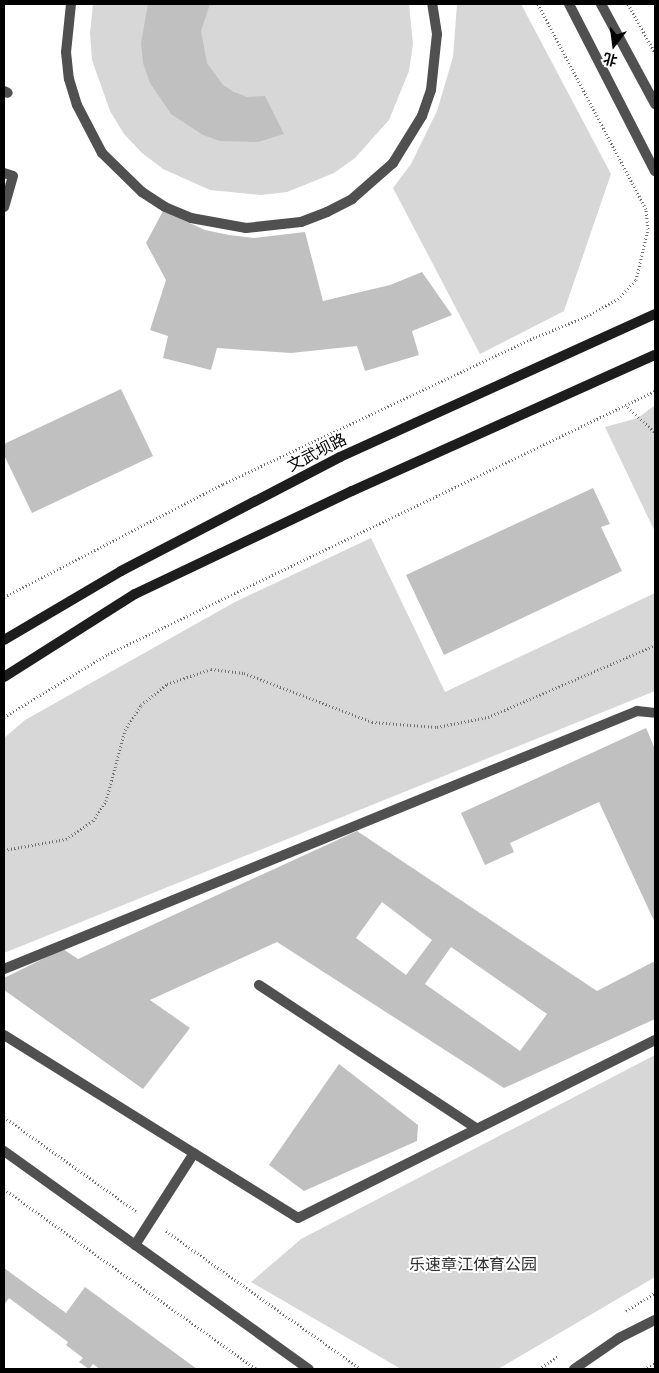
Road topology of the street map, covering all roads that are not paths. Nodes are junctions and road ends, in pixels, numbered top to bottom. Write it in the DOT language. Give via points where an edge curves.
graph roads {
  1 [pos="70,4"];
  2 [pos="432,4"];
  3 [pos="569,4"];
  4 [pos="602,4"];
  5 [pos="655,104"];
  6 [pos="655,171"];
  7 [pos="4,173"];
  8 [pos="4,207"];
  9 [pos="655,314"];
  10 [pos="655,356"];
  11 [pos="4,640"];
  12 [pos="4,677"];
  13 [pos="655,714"];
  14 [pos="4,969"];
  15 [pos="259,985"];
  16 [pos="4,1035"];
  17 [pos="655,1040"];
  18 [pos="477,1129"];
  19 [pos="4,1152"];
  20 [pos="194,1153"];
  21 [pos="135,1245"];
  22 [pos="655,1320"];
  23 [pos="308,1369"];
  24 [pos="574,1369"];
  1 -- 2 [label="street" via="66,33 69,78 80,113 102,153 142,192 166,207 191,218 246,228 300,222 327,212 352,199 393,163 418,124 431,90 437,34"];
  3 -- 6 [label="street"];
  4 -- 5 [label="street"];
  7 -- 8 [label="street" via="13,176"];
  9 -- 11 [label="main road, 文武坝路" via="340,457 122,571"];
  10 -- 12 [label="main road" via="352,491 135,594"];
  13 -- 14 [label="street" via="637,711"];
  15 -- 18 [label="street"];
  16 -- 20 [label="street"];
  17 -- 18 [label="street"];
  18 -- 20 [label="street" via="298,1218"];
  19 -- 21 [label="street"];
  20 -- 21 [label="street"];
  21 -- 23 [label="street"];
  22 -- 24 [label="street" via="619,1338"];
}
